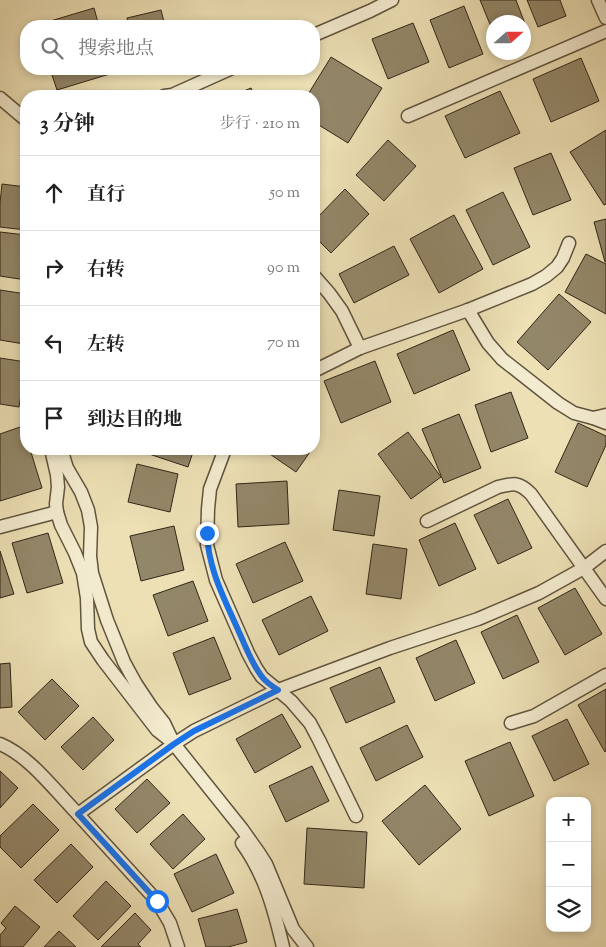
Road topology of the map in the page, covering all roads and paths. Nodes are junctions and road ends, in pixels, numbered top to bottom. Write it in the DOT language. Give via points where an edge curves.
graph roads {
  1 [pos="392,0"];
  2 [pos="598,0"];
  3 [pos="606,18"];
  4 [pos="606,31"];
  5 [pos="320,33"];
  6 [pos="217,75"];
  7 [pos="183,90"];
  8 [pos="0,98"];
  9 [pos="20,115"];
  10 [pos="408,116"];
  11 [pos="569,243"];
  12 [pos="320,283"];
  13 [pos="468,310"];
  14 [pos="360,348"];
  15 [pos="320,368"];
  16 [pos="606,415"];
  17 [pos="593,418"];
  18 [pos="606,423"];
  19 [pos="52,455"];
  20 [pos="63,455"];
  21 [pos="223,455"];
  22 [pos="57,512"];
  23 [pos="427,521"];
  24 [pos="0,527"];
  25 [pos="606,551"];
  26 [pos="584,568"];
  27 [pos="606,599"];
  28 [pos="606,674"];
  29 [pos="278,690"];
  30 [pos="511,723"];
  31 [pos="0,744"];
  32 [pos="174,744"];
  33 [pos="78,814"];
  34 [pos="356,816"];
  35 [pos="178,947"];
  36 [pos="283,947"];
  37 [pos="307,947"];
  1 -- 5 [label="street"];
  2 -- 3 [label="street"];
  4 -- 10 [label="street"];
  6 -- 7 [label="street"];
  8 -- 9 [label="street"];
  11 -- 13 [label="street" via="557,267 546,276"];
  12 -- 14 [label="street" via="342,311"];
  13 -- 14 [label="street"];
  13 -- 17 [label="street" via="502,359 558,403 574,413"];
  14 -- 15 [label="street"];
  16 -- 17 [label="street"];
  17 -- 18 [label="street"];
  19 -- 22 [label="street" via="58,487"];
  20 -- 32 [label="street" via="88,510 92,572 107,620 124,662 164,722"];
  21 -- 29 [label="street" via="210,489 207,545 216,580 248,653 262,677"];
  22 -- 24 [label="street"];
  22 -- 32 [label="street" via="83,573 88,629 94,648 157,730"];
  23 -- 26 [label="street" via="498,487 508,484 523,486"];
  25 -- 26 [label="street"];
  26 -- 27 [label="street"];
  26 -- 29 [label="street" via="539,593 478,619"];
  28 -- 30 [label="street" via="534,716"];
  29 -- 32 [label="street"];
  29 -- 34 [label="street" via="310,723"];
  31 -- 33 [label="street" via="25,760"];
  32 -- 33 [label="street"];
  32 -- 36 [label="street" via="261,874"];
  32 -- 37 [label="street" via="259,853 293,929"];
  33 -- 35 [label="street" via="157,901 170,923"];
}
